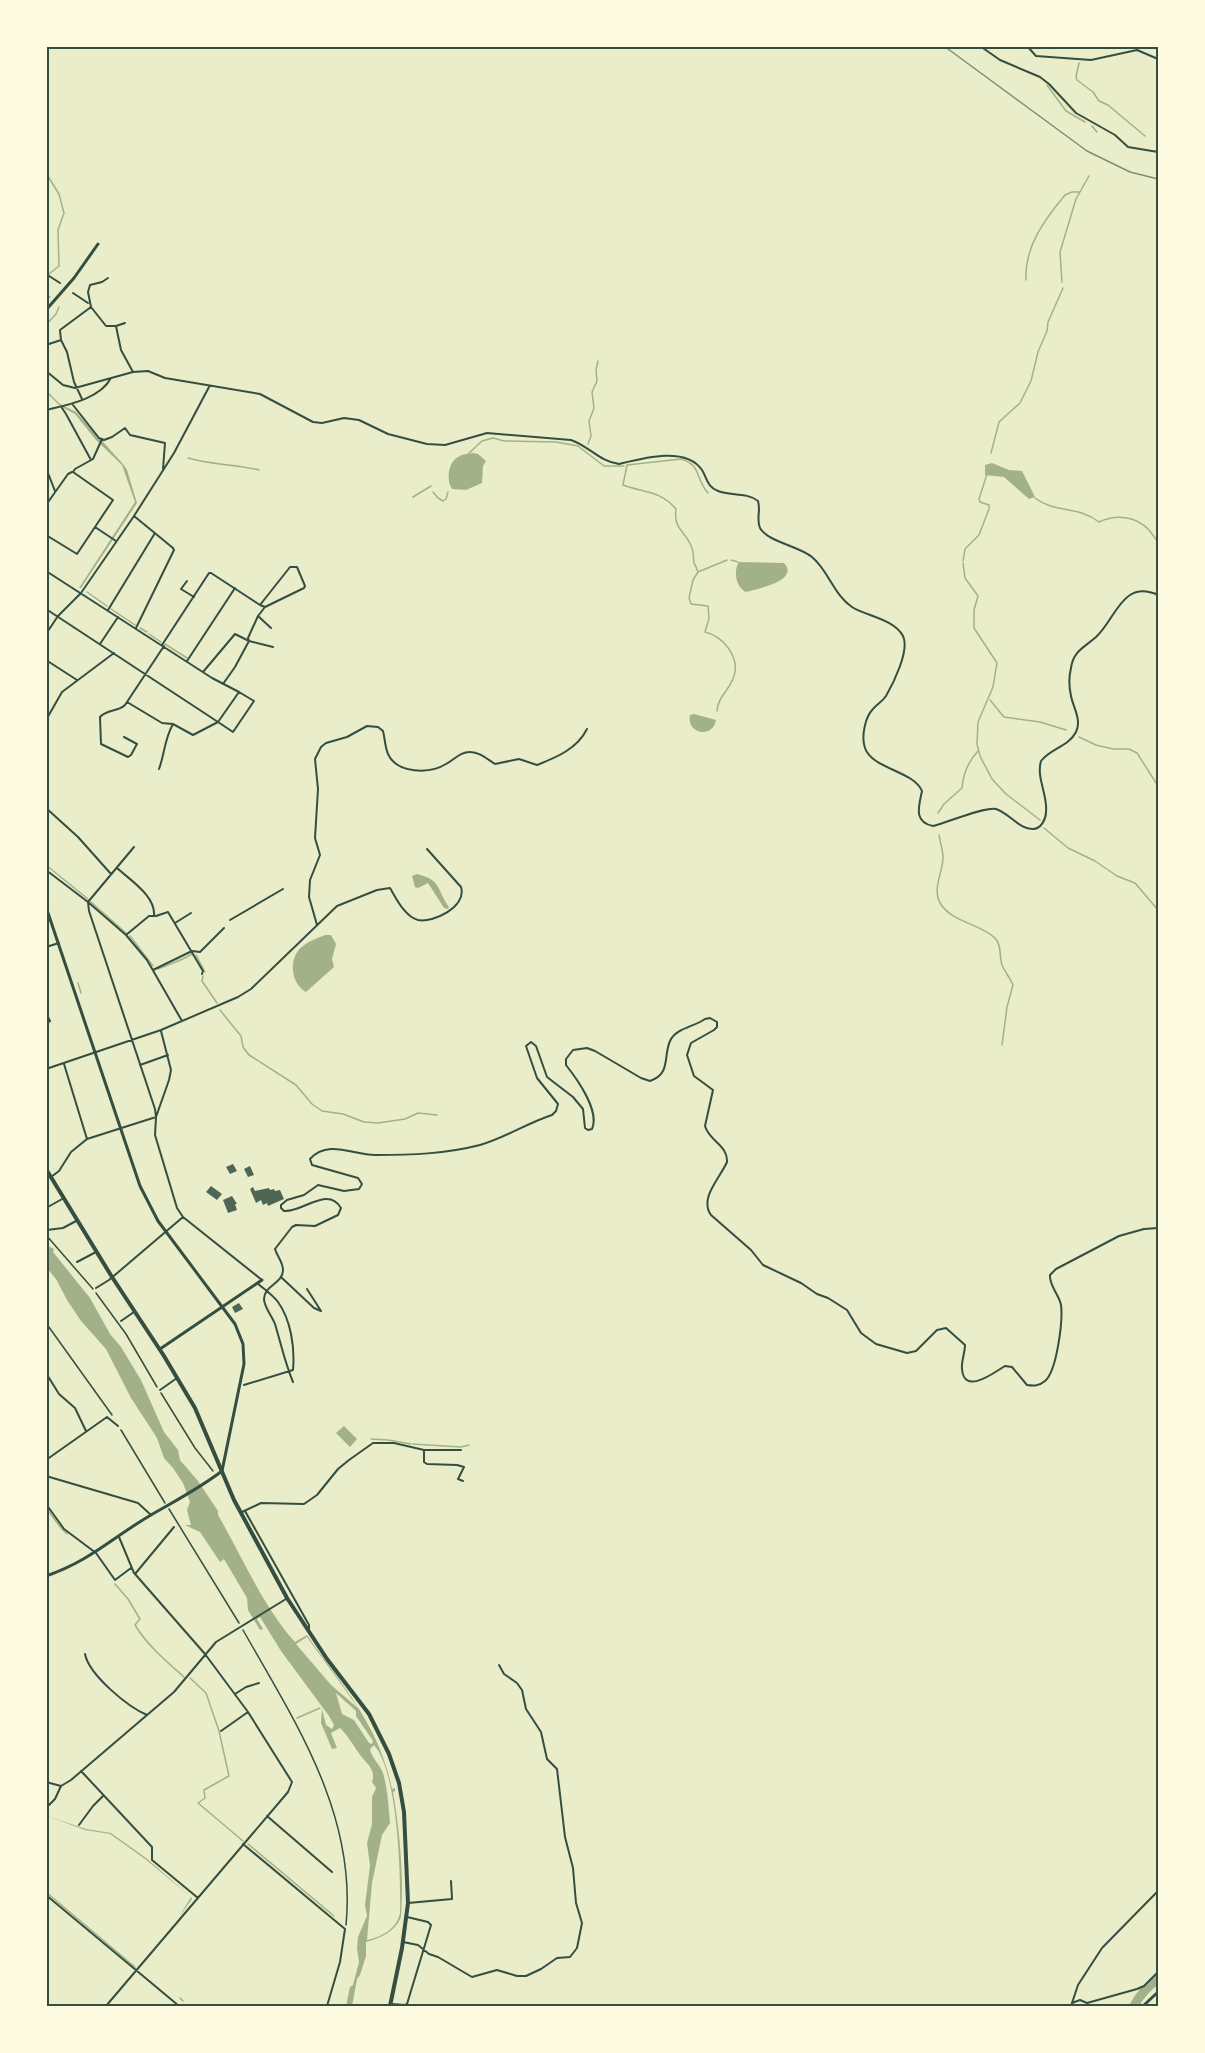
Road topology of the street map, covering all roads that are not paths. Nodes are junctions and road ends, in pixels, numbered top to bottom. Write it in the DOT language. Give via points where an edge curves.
graph roads {
  1 [pos="980,46"];
  2 [pos="1027,46"];
  3 [pos="1158,59"];
  4 [pos="1158,152"];
  5 [pos="98,244"];
  6 [pos="46,274"];
  7 [pos="108,278"];
  8 [pos="60,283"];
  9 [pos="73,293"];
  10 [pos="90,306"];
  11 [pos="46,310"];
  12 [pos="126,323"];
  13 [pos="116,326"];
  14 [pos="61,340"];
  15 [pos="46,345"];
  16 [pos="46,371"];
  17 [pos="133,372"];
  18 [pos="111,378"];
  19 [pos="209,387"];
  20 [pos="77,388"];
  21 [pos="82,400"];
  22 [pos="73,405"];
  23 [pos="61,407"];
  24 [pos="46,410"];
  25 [pos="101,441"];
  26 [pos="91,460"];
  27 [pos="46,468"];
  28 [pos="163,470"];
  29 [pos="73,472"];
  30 [pos="55,492"];
  31 [pos="46,505"];
  32 [pos="134,516"];
  33 [pos="95,527"];
  34 [pos="155,533"];
  35 [pos="46,535"];
  36 [pos="116,541"];
  37 [pos="46,571"];
  38 [pos="187,581"];
  39 [pos="235,588"];
  40 [pos="182,589"];
  41 [pos="81,593"];
  42 [pos="178,593"];
  43 [pos="1158,595"];
  44 [pos="194,597"];
  45 [pos="260,604"];
  46 [pos="265,607"];
  47 [pos="46,609"];
  48 [pos="108,610"];
  49 [pos="58,616"];
  50 [pos="118,616"];
  51 [pos="258,616"];
  52 [pos="136,628"];
  53 [pos="271,628"];
  54 [pos="46,634"];
  55 [pos="249,641"];
  56 [pos="100,644"];
  57 [pos="163,646"];
  58 [pos="273,647"];
  59 [pos="114,654"];
  60 [pos="46,660"];
  61 [pos="187,661"];
  62 [pos="203,672"];
  63 [pos="146,674"];
  64 [pos="78,680"];
  65 [pos="223,684"];
  66 [pos="239,692"];
  67 [pos="127,702"];
  68 [pos="46,720"];
  69 [pos="218,722"];
  70 [pos="172,724"];
  71 [pos="587,729"];
  72 [pos="124,737"];
  73 [pos="159,770"];
  74 [pos="46,808"];
  75 [pos="134,847"];
  76 [pos="427,849"];
  77 [pos="117,868"];
  78 [pos="46,870"];
  79 [pos="111,874"];
  80 [pos="283,889"];
  81 [pos="88,902"];
  82 [pos="46,907"];
  83 [pos="191,913"];
  84 [pos="154,916"];
  85 [pos="230,920"];
  86 [pos="176,923"];
  87 [pos="317,926"];
  88 [pos="224,928"];
  89 [pos="126,936"];
  90 [pos="59,943"];
  91 [pos="46,947"];
  92 [pos="192,951"];
  93 [pos="153,970"];
  94 [pos="202,974"];
  95 [pos="46,1013"];
  96 [pos="182,1021"];
  97 [pos="46,1023"];
  98 [pos="161,1030"];
  99 [pos="131,1040"];
  100 [pos="95,1053"];
  101 [pos="169,1055"];
  102 [pos="64,1064"];
  103 [pos="140,1065"];
  104 [pos="46,1069"];
  105 [pos="156,1117"];
  106 [pos="120,1128"];
  107 [pos="87,1139"];
  108 [pos="46,1169"];
  109 [pos="51,1177"];
  110 [pos="64,1198"];
  111 [pos="46,1208"];
  112 [pos="183,1217"];
  113 [pos="78,1220"];
  114 [pos="1158,1228"];
  115 [pos="47,1230"];
  116 [pos="166,1231"];
  117 [pos="96,1252"];
  118 [pos="77,1262"];
  119 [pos="112,1277"];
  120 [pos="281,1278"];
  121 [pos="262,1280"];
  122 [pos="257,1283"];
  123 [pos="96,1288"];
  124 [pos="307,1289"];
  125 [pos="266,1291"];
  126 [pos="222,1307"];
  127 [pos="134,1312"];
  128 [pos="121,1321"];
  129 [pos="160,1349"];
  130 [pos="288,1371"];
  131 [pos="46,1373"];
  132 [pos="177,1378"];
  133 [pos="292,1382"];
  134 [pos="244,1386"];
  135 [pos="160,1390"];
  136 [pos="118,1426"];
  137 [pos="86,1431"];
  138 [pos="424,1450"];
  139 [pos="461,1450"];
  140 [pos="46,1460"];
  141 [pos="222,1470"];
  142 [pos="46,1476"];
  143 [pos="463,1481"];
  144 [pos="46,1504"];
  145 [pos="242,1512"];
  146 [pos="151,1515"];
  147 [pos="174,1527"];
  148 [pos="119,1537"];
  149 [pos="96,1553"];
  150 [pos="131,1568"];
  151 [pos="135,1574"];
  152 [pos="46,1576"];
  153 [pos="285,1600"];
  154 [pos="308,1631"];
  155 [pos="85,1654"];
  156 [pos="205,1654"];
  157 [pos="499,1665"];
  158 [pos="259,1683"];
  159 [pos="235,1694"];
  160 [pos="248,1712"];
  161 [pos="147,1715"];
  162 [pos="221,1731"];
  163 [pos="81,1771"];
  164 [pos="46,1782"];
  165 [pos="61,1786"];
  166 [pos="103,1796"];
  167 [pos="46,1808"];
  168 [pos="267,1816"];
  169 [pos="79,1825"];
  170 [pos="243,1844"];
  171 [pos="332,1872"];
  172 [pos="451,1881"];
  173 [pos="1158,1891"];
  174 [pos="46,1895"];
  175 [pos="198,1898"];
  176 [pos="408,1903"];
  177 [pos="407,1917"];
  178 [pos="403,1942"];
  179 [pos="424,1950"];
  180 [pos="136,1971"];
  181 [pos="1158,1975"];
  182 [pos="1158,1992"];
  183 [pos="390,2005"];
  184 [pos="1071,2005"];
  185 [pos="105,2007"];
  186 [pos="179,2007"];
  187 [pos="327,2007"];
  188 [pos="1143,2007"];
  1 -- 4 [label="street" via="1000,60 1040,77 1076,113 1128,147"];
  2 -- 3 [label="street" via="1036,56 1091,60 1132,50"];
  5 -- 11 [label="street"];
  6 -- 8 [label="street"];
  7 -- 10 [label="street" via="88,288"];
  9 -- 10 [label="street"];
  10 -- 13 [label="street" via="104,325"];
  10 -- 14 [label="street" via="60,330"];
  12 -- 13 [label="street"];
  13 -- 17 [label="street" via="121,350"];
  14 -- 15 [label="street"];
  14 -- 20 [label="street"];
  16 -- 20 [label="street" via="63,385"];
  17 -- 18 [label="street"];
  17 -- 19 [label="street" via="148,371"];
  18 -- 20 [label="street"];
  18 -- 21 [label="street"];
  19 -- 28 [label="street"];
  19 -- 43 [label="street" via="260,394 313,422 359,420 388,434 427,444 445,445 487,433 571,440 613,464 673,455 689,458 702,470 712,488 758,501 762,530 813,558 849,605 901,633 901,662 885,696 868,715 864,744 875,759 917,783 922,791 918,811 928,825 990,808 1028,828 1041,826 1046,801 1041,761 1066,743 1077,729 1071,694 1072,661 1080,649 1098,636 1121,602 1136,592"];
  20 -- 21 [label="street"];
  21 -- 22 [label="street"];
  22 -- 23 [label="street"];
  22 -- 25 [label="street"];
  23 -- 24 [label="street"];
  23 -- 26 [label="street"];
  25 -- 26 [label="street"];
  25 -- 28 [label="street" via="125,428 130,435 165,443"];
  26 -- 29 [label="street"];
  27 -- 30 [label="street"];
  28 -- 32 [label="street"];
  29 -- 30 [label="street"];
  29 -- 33 [label="street" via="113,500"];
  30 -- 31 [label="street"];
  32 -- 34 [label="street"];
  32 -- 36 [label="street"];
  33 -- 35 [label="street" via="77,554"];
  33 -- 36 [label="street"];
  34 -- 48 [label="street"];
  34 -- 52 [label="street" via="174,550"];
  36 -- 41 [label="street"];
  37 -- 41 [label="street"];
  38 -- 40 [label="street"];
  39 -- 44 [label="street" via="209,573"];
  39 -- 45 [label="street"];
  39 -- 61 [label="street"];
  40 -- 42 [label="street"];
  40 -- 44 [label="street"];
  41 -- 48 [label="street"];
  41 -- 49 [label="street"];
  44 -- 57 [label="street"];
  45 -- 46 [label="street"];
  45 -- 46 [label="street" via="290,567 297,567 304,588"];
  46 -- 51 [label="street"];
  47 -- 49 [label="street"];
  48 -- 50 [label="street"];
  49 -- 54 [label="street"];
  49 -- 56 [label="street"];
  50 -- 52 [label="street"];
  50 -- 56 [label="street"];
  51 -- 53 [label="street"];
  51 -- 55 [label="street"];
  52 -- 57 [label="street"];
  55 -- 58 [label="street"];
  55 -- 62 [label="street" via="235,634"];
  55 -- 65 [label="street"];
  56 -- 59 [label="street"];
  57 -- 61 [label="street"];
  57 -- 63 [label="street"];
  59 -- 63 [label="street"];
  59 -- 64 [label="street"];
  60 -- 64 [label="street"];
  61 -- 62 [label="street"];
  62 -- 65 [label="street"];
  63 -- 67 [label="street"];
  63 -- 69 [label="street"];
  64 -- 68 [label="street" via="62,692"];
  65 -- 66 [label="street"];
  66 -- 69 [label="street"];
  66 -- 69 [label="street" via="254,701 233,732"];
  67 -- 70 [label="street" via="162,723"];
  67 -- 72 [label="street" via="122,708 103,714 99,722 102,744 128,757 137,744"];
  69 -- 70 [label="street" via="194,735"];
  70 -- 73 [label="street" via="165,736"];
  71 -- 87 [label="street" via="571,749 537,765 519,759 495,764 472,751 462,752 434,769 403,768 388,756 383,731 373,726 326,743 315,759 315,838 320,855 310,880 309,897"];
  74 -- 79 [label="street"];
  75 -- 77 [label="street"];
  76 -- 87 [label="street" via="461,887 460,901 448,911 418,920 410,916 390,888 337,906"];
  77 -- 79 [label="street"];
  77 -- 84 [label="street" via="150,899"];
  78 -- 81 [label="street"];
  79 -- 81 [label="street"];
  80 -- 85 [label="street"];
  81 -- 89 [label="street"];
  81 -- 99 [label="street"];
  82 -- 90 [label="street"];
  83 -- 86 [label="street"];
  84 -- 86 [label="street" via="168,912"];
  84 -- 89 [label="street"];
  86 -- 92 [label="street"];
  87 -- 96 [label="street" via="251,989"];
  88 -- 92 [label="street" via="202,950"];
  89 -- 93 [label="street"];
  90 -- 91 [label="street"];
  90 -- 100 [label="street"];
  92 -- 93 [label="street"];
  92 -- 94 [label="street"];
  93 -- 96 [label="street"];
  95 -- 97 [label="street" via="50,1022"];
  96 -- 98 [label="street"];
  98 -- 99 [label="street"];
  98 -- 101 [label="street"];
  99 -- 100 [label="street"];
  99 -- 103 [label="street"];
  100 -- 102 [label="street"];
  100 -- 106 [label="street"];
  101 -- 103 [label="street"];
  101 -- 105 [label="street" via="169,1080"];
  102 -- 104 [label="street"];
  102 -- 107 [label="street"];
  103 -- 105 [label="street"];
  105 -- 106 [label="street"];
  105 -- 112 [label="street" via="156,1144"];
  106 -- 107 [label="street"];
  106 -- 116 [label="street" via="140,1186"];
  107 -- 109 [label="street"];
  108 -- 109 [label="main road"];
  109 -- 110 [label="main road"];
  110 -- 111 [label="street"];
  110 -- 113 [label="main road"];
  112 -- 116 [label="street"];
  112 -- 121 [label="street"];
  113 -- 115 [label="street" via="63,1228"];
  113 -- 117 [label="main road"];
  114 -- 120 [label="street" via="1119,1236 1050,1275 1060,1298 1060,1335 1050,1374 1036,1386 1024,1383 1012,1367 1005,1366 979,1381 970,1381 962,1371 965,1345 946,1328 938,1330 916,1351 907,1353 876,1344 861,1333 847,1310 763,1264 706,1208 728,1155 706,1131 713,1090 694,1076 687,1055 691,1043 717,1027 717,1022 710,1018 675,1034 665,1069 650,1081 587,1048 573,1050 566,1065 592,1106 592,1129 585,1128 578,1103 547,1077 531,1042 526,1046 533,1069 558,1104 552,1115 481,1144 432,1154 372,1155 330,1149 318,1152 310,1160 312,1165 358,1178 361,1187 344,1191 318,1185 281,1205 289,1212 331,1199 341,1208 334,1217 315,1226 296,1225 287,1231 275,1251 283,1267"];
  116 -- 119 [label="street"];
  116 -- 126 [label="street"];
  117 -- 118 [label="street"];
  117 -- 119 [label="main road"];
  119 -- 123 [label="street"];
  119 -- 127 [label="main road"];
  120 -- 124 [label="street" via="321,1311"];
  120 -- 125 [label="street"];
  121 -- 122 [label="street"];
  122 -- 125 [label="street"];
  122 -- 126 [label="street"];
  125 -- 130 [label="street" via="264,1301"];
  125 -- 130 [label="street" via="279,1304 290,1332 293,1364"];
  126 -- 129 [label="street"];
  126 -- 141 [label="street" via="239,1332 245,1355"];
  127 -- 128 [label="street"];
  127 -- 129 [label="main road"];
  129 -- 132 [label="main road"];
  130 -- 133 [label="street"];
  130 -- 134 [label="street"];
  131 -- 137 [label="street" via="59,1394 75,1408"];
  132 -- 135 [label="street"];
  132 -- 141 [label="main road"];
  136 -- 137 [label="street" via="106,1418"];
  137 -- 140 [label="street"];
  138 -- 139 [label="street"];
  138 -- 143 [label="street" via="427,1464 464,1467 458,1479"];
  138 -- 145 [label="street" via="373,1443 338,1469 317,1495 303,1504 261,1503"];
  141 -- 145 [label="main road"];
  141 -- 146 [label="street"];
  142 -- 146 [label="street" via="138,1503"];
  144 -- 149 [label="street" via="64,1529"];
  145 -- 153 [label="main road"];
  145 -- 154 [label="street" via="309,1625"];
  146 -- 148 [label="street"];
  147 -- 151 [label="street"];
  148 -- 149 [label="street"];
  148 -- 150 [label="street"];
  149 -- 150 [label="street" via="115,1580"];
  149 -- 152 [label="street"];
  150 -- 151 [label="street"];
  151 -- 156 [label="street"];
  153 -- 154 [label="main road"];
  153 -- 156 [label="street" via="216,1642"];
  154 -- 176 [label="main road" via="361,1701 389,1754 404,1812"];
  155 -- 161 [label="street" via="111,1692"];
  156 -- 159 [label="street"];
  156 -- 161 [label="street" via="174,1692"];
  157 -- 179 [label="street" via="522,1690 526,1709 541,1731 547,1759 557,1769 582,1923 577,1948 570,1957 557,1958 533,1974 517,1976 497,1970 472,1977"];
  158 -- 159 [label="street"];
  159 -- 160 [label="street"];
  160 -- 162 [label="street"];
  160 -- 168 [label="street" via="292,1782"];
  161 -- 163 [label="street"];
  163 -- 165 [label="street"];
  163 -- 166 [label="street"];
  164 -- 165 [label="street"];
  165 -- 167 [label="street"];
  166 -- 169 [label="street"];
  166 -- 175 [label="street" via="152,1847 152,1860"];
  168 -- 170 [label="street"];
  168 -- 171 [label="street"];
  170 -- 175 [label="street"];
  170 -- 187 [label="street" via="345,1929"];
  172 -- 176 [label="street" via="452,1899"];
  173 -- 184 [label="street" via="1101,1948 1078,1985"];
  174 -- 180 [label="street"];
  175 -- 180 [label="street"];
  176 -- 177 [label="main road"];
  177 -- 178 [label="main road"];
  177 -- 179 [label="street" via="430,1923"];
  178 -- 179 [label="street"];
  178 -- 183 [label="main road"];
  179 -- 183 [label="street" via="407,2004"];
  180 -- 185 [label="street"];
  180 -- 186 [label="street"];
  181 -- 184 [label="street" via="1137,1989"];
  182 -- 188 [label="street"];
}
